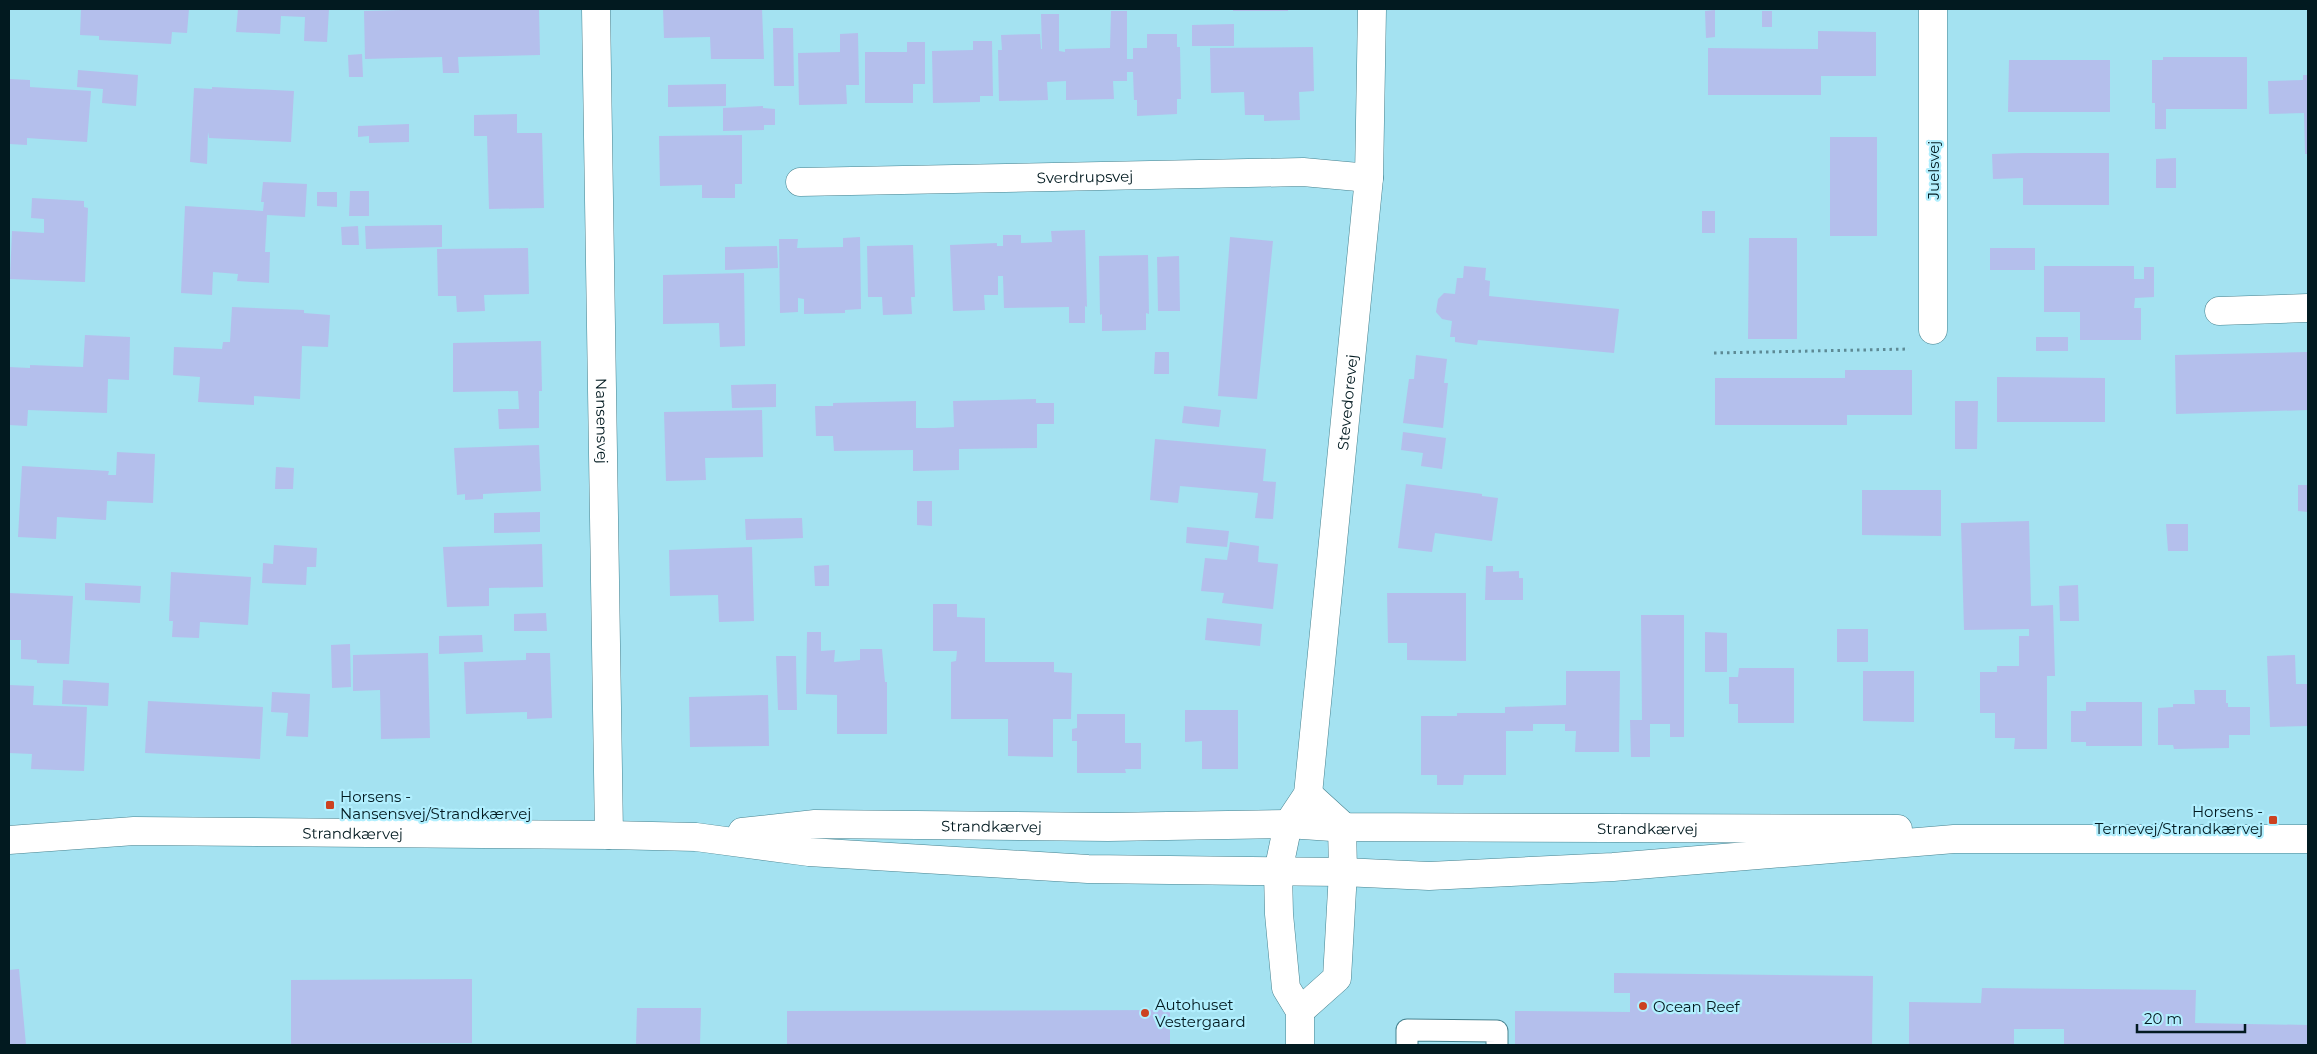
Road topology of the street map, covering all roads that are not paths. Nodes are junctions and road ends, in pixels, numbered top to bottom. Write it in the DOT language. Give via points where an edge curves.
graph roads {
  1 [pos="596,9"];
  2 [pos="1372,9"];
  3 [pos="1933,9"];
  4 [pos="1369,178"];
  5 [pos="800,182"];
  6 [pos="2308,308"];
  7 [pos="2219,311"];
  8 [pos="1933,330"];
  9 [pos="1308,794"];
  10 [pos="1288,824"];
  11 [pos="1342,825"];
  12 [pos="609,835"];
  13 [pos="696,838"];
  14 [pos="1954,839"];
  15 [pos="2308,839"];
  16 [pos="9,840"];
  17 [pos="1278,872"];
  18 [pos="1343,872"];
  19 [pos="1300,1011"];
  20 [pos="1300,1045"];
  21 [pos="1407,1045"];
  22 [pos="1497,1045"];
  1 -- 12 [label="main road, Nansensvej"];
  2 -- 4 [label="main road, Stevedorevej"];
  3 -- 8 [label="main road, Juelsvej"];
  4 -- 5 [label="main road, Sverdrupsvej" via="1303,172"];
  4 -- 9 [label="main road, Stevedorevej"];
  6 -- 7 [label="main road"];
  9 -- 10 [label="main road, Stevedorevej"];
  9 -- 11 [label="main road"];
  10 -- 11 [label="main road, Strandkærvej"];
  10 -- 13 [label="main road, Strandkærvej" via="1108,827 815,824"];
  10 -- 17 [label="main road"];
  11 -- 14 [label="main road, Strandkærvej" via="1893,828"];
  11 -- 18 [label="main road"];
  12 -- 13 [label="main road, Strandkærvej"];
  12 -- 16 [label="main road, Strandkærvej" via="134,831"];
  13 -- 17 [label="main road, Strandkærvej" via="810,852 1088,870"];
  14 -- 15 [label="main road, Strandkærvej"];
  14 -- 18 [label="main road, Strandkærvej" via="1613,867 1429,876"];
  17 -- 18 [label="main road, Strandkærvej"];
  17 -- 19 [label="main road" via="1286,988"];
  18 -- 19 [label="main road" via="1337,978"];
  19 -- 20 [label="main road"];
  21 -- 22 [label="lane" via="1407,1030 1497,1031"];
}
